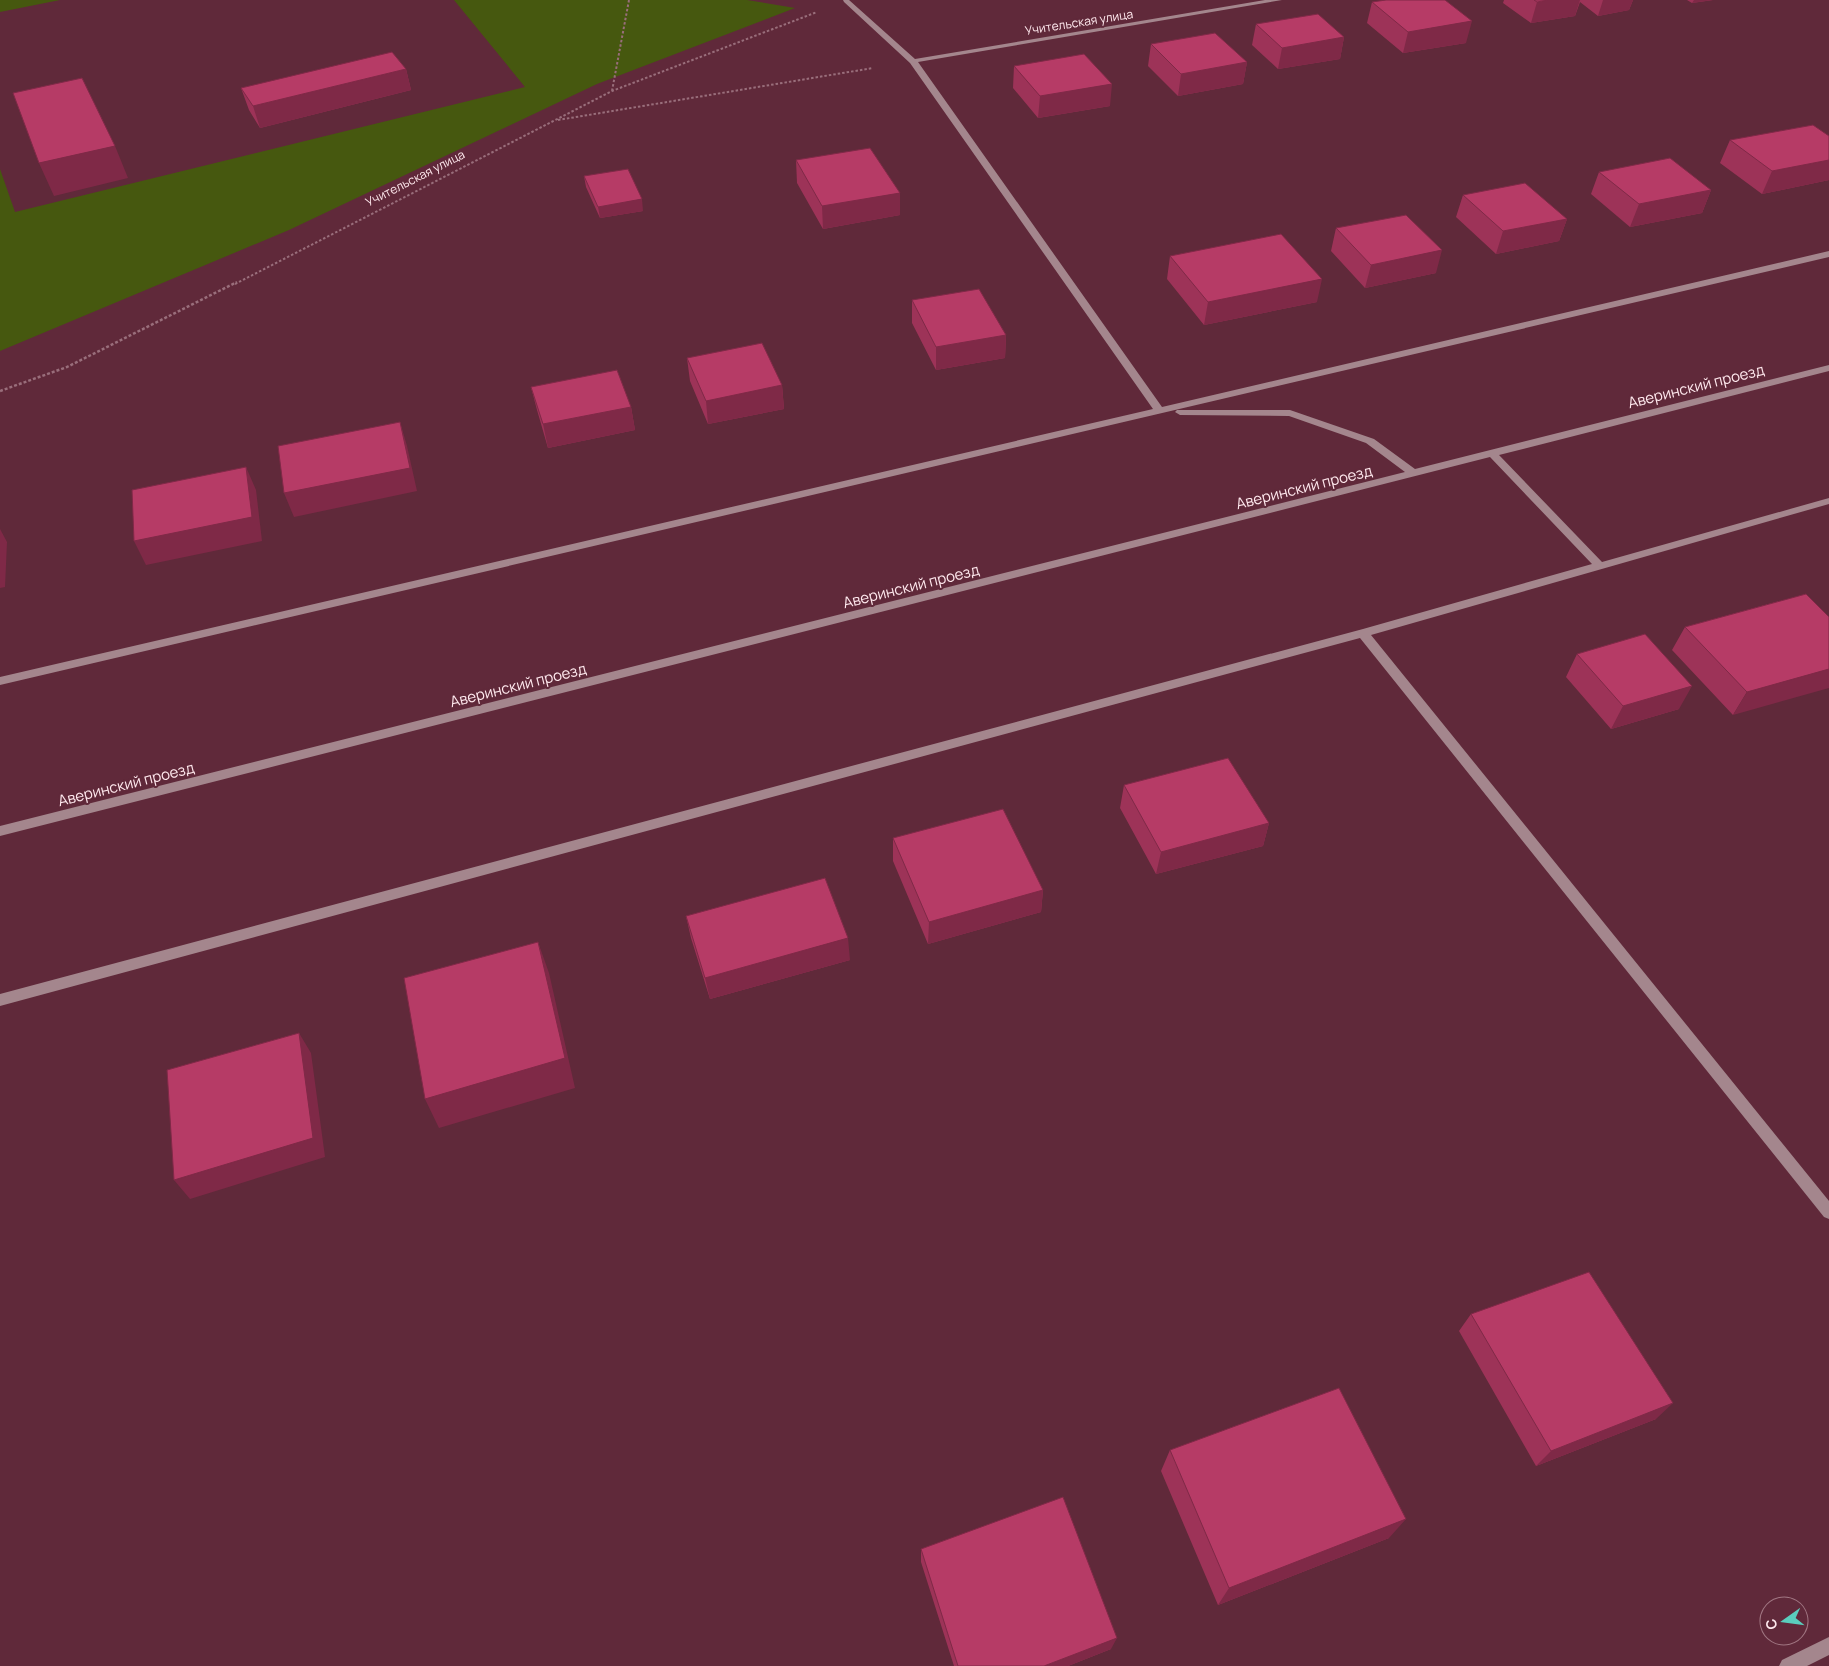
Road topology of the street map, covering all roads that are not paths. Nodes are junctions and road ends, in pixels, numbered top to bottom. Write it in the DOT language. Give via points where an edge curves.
graph roads {
  1 [pos="1278,0"];
  2 [pos="846,1"];
  3 [pos="913,61"];
  4 [pos="1829,254"];
  5 [pos="1829,368"];
  6 [pos="1160,411"];
  7 [pos="1493,454"];
  8 [pos="1415,474"];
  9 [pos="1829,501"];
  10 [pos="1600,566"];
  11 [pos="1363,633"];
  12 [pos="0,681"];
  13 [pos="0,831"];
  14 [pos="0,1000"];
  15 [pos="1829,1212"];
  16 [pos="1829,1646"];
  17 [pos="1788,1666"];
  1 -- 3 [label="street, Учительская улица"];
  2 -- 3 [label="street"];
  3 -- 6 [label="street"];
  4 -- 6 [label="street"];
  5 -- 7 [label="street, Аверинский проезд"];
  6 -- 8 [label="street" via="1290,413 1370,440"];
  6 -- 12 [label="street"];
  7 -- 8 [label="street, Аверинский проезд"];
  7 -- 10 [label="street"];
  8 -- 13 [label="street, Аверинский проезд"];
  9 -- 10 [label="street"];
  10 -- 11 [label="street"];
  11 -- 14 [label="street"];
  11 -- 15 [label="street"];
  16 -- 17 [label="street"];
}
